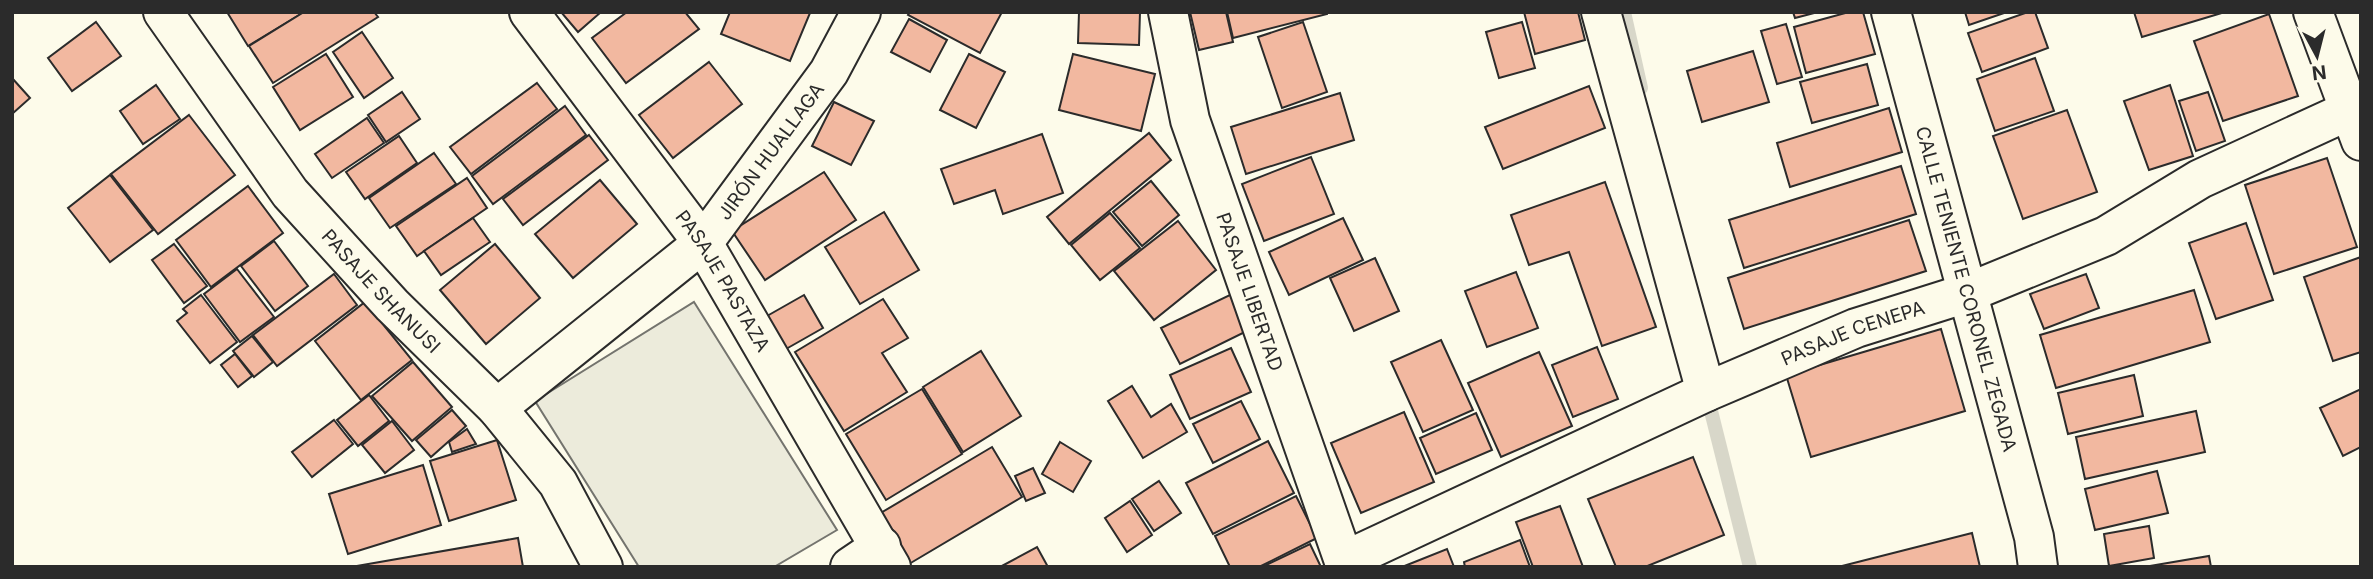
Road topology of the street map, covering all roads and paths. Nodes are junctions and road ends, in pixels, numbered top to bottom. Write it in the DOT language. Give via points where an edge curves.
graph roads {
  1 [pos="163,12"];
  2 [pos="529,12"];
  3 [pos="861,12"];
  4 [pos="1168,12"];
  5 [pos="1601,12"];
  6 [pos="1891,12"];
  7 [pos="2313,12"];
  8 [pos="2357,119"];
  9 [pos="703,243"];
  10 [pos="1967,293"];
  11 [pos="1706,393"];
  12 [pos="497,408"];
  13 [pos="874,560"];
  14 [pos="1345,564"];
  15 [pos="604,567"];
  16 [pos="2038,567"];
  1 -- 12 [label="street, PASAJE SHANUSI" via="290,192 392,305"];
  2 -- 9 [label="street, PASAJE PASTAZA"];
  3 -- 9 [label="street, JIRÓN HUALLAGA" via="829,72"];
  4 -- 14 [label="street, PASAJE LIBERTAD" via="1191,120"];
  5 -- 11 [label="street"];
  6 -- 10 [label="street, CALLE TENIENTE CORONEL ZEGADA"];
  7 -- 8 [label="street"];
  8 -- 10 [label="street, PASAJE CENEPA" via="2200,179 2106,236"];
  9 -- 12 [label="street, JIRÓN HUALLAGA"];
  9 -- 13 [label="street, PASAJE PASTAZA"];
  10 -- 11 [label="street, PASAJE CENEPA" via="1856,328"];
  10 -- 16 [label="street, CALLE TENIENTE CORONEL ZEGADA" via="2034,537"];
  11 -- 14 [label="street, PASAJE CENEPA"];
  12 -- 15 [label="street, PASAJE SHANUSI" via="558,483"];
}
